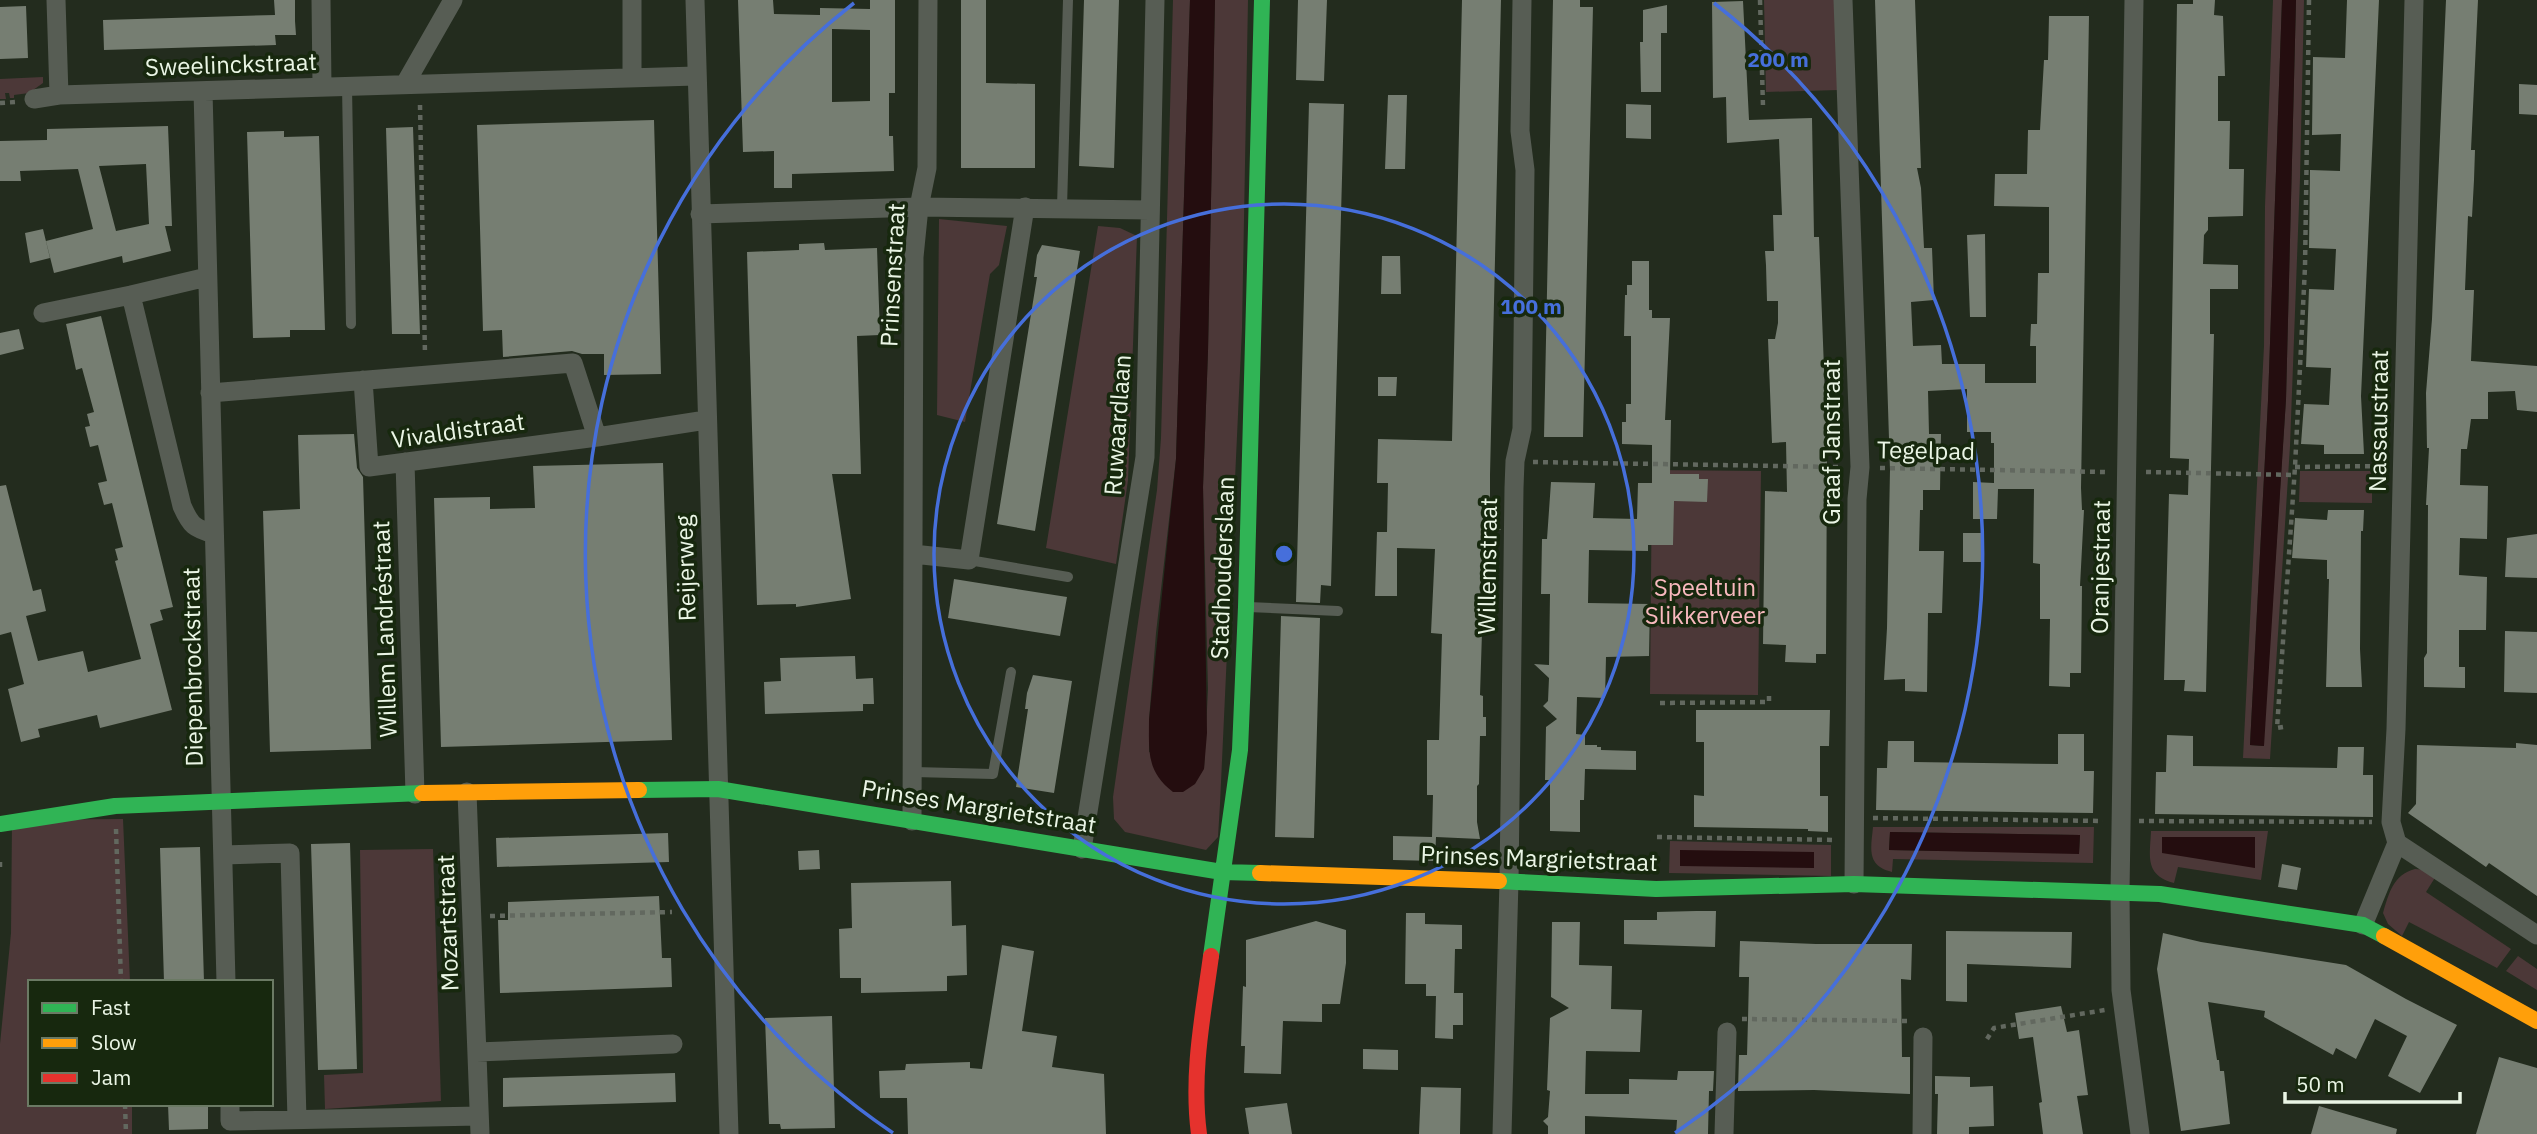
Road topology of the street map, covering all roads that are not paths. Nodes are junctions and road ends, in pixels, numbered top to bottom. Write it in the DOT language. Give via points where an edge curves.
graph roads {
  1 [pos="56,0"];
  2 [pos="321,0"];
  3 [pos="453,0"];
  4 [pos="632,0"];
  5 [pos="695,0"];
  6 [pos="928,0"];
  7 [pos="1069,0"];
  8 [pos="1155,0"];
  9 [pos="1262,0"];
  10 [pos="1522,0"];
  11 [pos="1843,0"];
  12 [pos="2134,0"];
  13 [pos="2414,0"];
  14 [pos="696,76"];
  15 [pos="632,78"];
  16 [pos="412,83"];
  17 [pos="347,85"];
  18 [pos="322,86"];
  19 [pos="202,91"];
  20 [pos="59,95"];
  21 [pos="34,99"];
  22 [pos="919,207"];
  23 [pos="1025,207"];
  24 [pos="1062,207"];
  25 [pos="1150,210"];
  26 [pos="701,214"];
  27 [pos="207,278"];
  28 [pos="131,295"];
  29 [pos="43,313"];
  30 [pos="351,324"];
  31 [pos="363,380"];
  32 [pos="210,393"];
  33 [pos="706,420"];
  34 [pos="597,437"];
  35 [pos="405,462"];
  36 [pos="214,534"];
  37 [pos="913,554"];
  38 [pos="969,560"];
  39 [pos="1068,577"];
  40 [pos="1246,607"];
  41 [pos="1338,611"];
  42 [pos="1011,672"];
  43 [pos="914,772"];
  44 [pos="718,789"];
  45 [pos="467,792"];
  46 [pos="415,793"];
  47 [pos="221,800"];
  48 [pos="912,821"];
  49 [pos="0,824"];
  50 [pos="2397,843"];
  51 [pos="1082,849"];
  52 [pos="223,855"];
  53 [pos="1222,872"];
  54 [pos="1509,881"];
  55 [pos="1854,884"];
  56 [pos="2120,892"];
  57 [pos="2363,925"];
  58 [pos="2537,935"];
  59 [pos="226,980"];
  60 [pos="2537,1021"];
  61 [pos="1734,1026"];
  62 [pos="1923,1029"];
  63 [pos="673,1044"];
  64 [pos="477,1052"];
  65 [pos="230,1106"];
  66 [pos="297,1119"];
  67 [pos="480,1125"];
  68 [pos="729,1134"];
  69 [pos="1199,1134"];
  70 [pos="1502,1134"];
  71 [pos="1724,1134"];
  72 [pos="1922,1134"];
  73 [pos="2140,1134"];
  1 -- 20 [label="street"];
  2 -- 18 [label="street"];
  3 -- 16 [label="street"];
  4 -- 15 [label="street"];
  5 -- 14 [label="street, Reijerweg"];
  6 -- 22 [label="street, Prinsenstraat" via="927,168"];
  7 -- 24 [label="lane"];
  8 -- 25 [label="street, Ruwaardlaan"];
  9 -- 40 [label="street, Stadhouderslaan"];
  10 -- 54 [label="street, Willemstraat" via="1522,429 1515,461"];
  11 -- 55 [label="street, Graaf Janstraat" via="1860,467"];
  12 -- 56 [label="street, Oranjestraat"];
  13 -- 50 [label="street, Nassaustraat" via="2391,822"];
  14 -- 15 [label="street, Sweelinckstraat"];
  14 -- 26 [label="street, Reijerweg"];
  15 -- 16 [label="street, Sweelinckstraat"];
  16 -- 17 [label="street, Sweelinckstraat"];
  17 -- 18 [label="street, Sweelinckstraat"];
  17 -- 30 [label="lane"];
  18 -- 19 [label="street, Sweelinckstraat"];
  19 -- 20 [label="street, Sweelinckstraat"];
  19 -- 27 [label="street, Diepenbrockstraat"];
  20 -- 21 [label="street, Sweelinckstraat"];
  22 -- 23 [label="street"];
  22 -- 26 [label="street"];
  22 -- 37 [label="street, Prinsenstraat" via="914,257"];
  23 -- 24 [label="street"];
  23 -- 38 [label="street"];
  24 -- 25 [label="street"];
  25 -- 51 [label="street, Ruwaardlaan" via="1145,457"];
  26 -- 33 [label="street, Reijerweg"];
  27 -- 28 [label="street"];
  27 -- 32 [label="street, Diepenbrockstraat"];
  28 -- 29 [label="street"];
  28 -- 36 [label="street, Diepenbrockstraat" via="182,506 196,528"];
  31 -- 32 [label="street"];
  31 -- 34 [label="street" via="573,363"];
  31 -- 35 [label="street, Vivaldistraat" via="369,467"];
  32 -- 36 [label="street, Diepenbrockstraat"];
  33 -- 34 [label="street, Vivaldistraat"];
  33 -- 44 [label="street, Reijerweg"];
  34 -- 35 [label="street, Vivaldistraat"];
  35 -- 46 [label="street, Willem Landréstraat"];
  36 -- 47 [label="street, Diepenbrockstraat"];
  37 -- 38 [label="street"];
  37 -- 43 [label="street, Prinsenstraat"];
  38 -- 39 [label="lane"];
  40 -- 41 [label="lane"];
  40 -- 53 [label="street, Stadhouderslaan" via="1240,750"];
  42 -- 43 [label="lane" via="993,775"];
  43 -- 48 [label="street, Prinsenstraat"];
  44 -- 45 [label="street"];
  44 -- 48 [label="street, Prinses Margrietstraat"];
  44 -- 68 [label="street, Reijerweg"];
  45 -- 46 [label="street"];
  45 -- 64 [label="street, Mozartstraat"];
  46 -- 47 [label="street"];
  47 -- 49 [label="street" via="115,806"];
  47 -- 52 [label="street"];
  48 -- 51 [label="street, Prinses Margrietstraat"];
  50 -- 57 [label="street"];
  50 -- 58 [label="street"];
  51 -- 53 [label="street, Prinses Margrietstraat"];
  52 -- 59 [label="street"];
  52 -- 66 [label="street" via="290,853"];
  53 -- 54 [label="street, Prinses Margrietstraat"];
  53 -- 69 [label="street, Stadhouderslaan" via="1196,1065"];
  54 -- 55 [label="street, Prinses Margrietstraat" via="1656,889"];
  54 -- 70 [label="street, Willemstraat"];
  55 -- 56 [label="street, Prinses Margrietstraat"];
  56 -- 57 [label="street, Prinses Margrietstraat"];
  56 -- 73 [label="street, Oranjestraat" via="2123,1007"];
  57 -- 60 [label="street, Prinses Margrietstraat"];
  61 -- 71 [label="street"];
  62 -- 72 [label="street"];
  63 -- 64 [label="street"];
  64 -- 67 [label="street, Mozartstraat"];
  65 -- 66 [label="street, Mozartstraat" via="230,1121"];
  66 -- 67 [label="street, Mozartstraat"];
}
